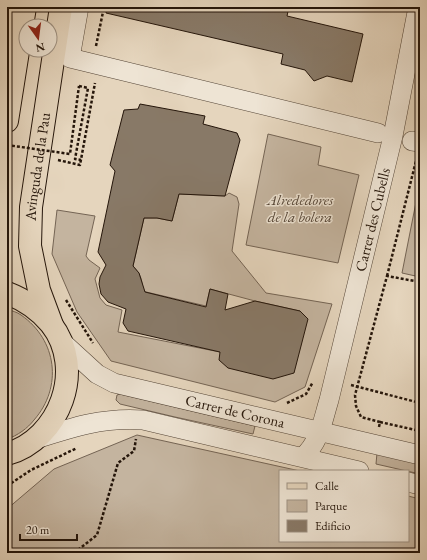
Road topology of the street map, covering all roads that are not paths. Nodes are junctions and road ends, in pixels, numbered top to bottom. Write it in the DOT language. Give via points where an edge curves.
graph roads {
  1 [pos="8,7"];
  2 [pos="25,7"];
  3 [pos="61,7"];
  4 [pos="78,7"];
  5 [pos="418,7"];
  6 [pos="7,16"];
  7 [pos="7,29"];
  8 [pos="16,64"];
  9 [pos="7,121"];
  10 [pos="378,133"];
  11 [pos="7,293"];
  12 [pos="57,334"];
  13 [pos="320,432"];
  14 [pos="33,441"];
  15 [pos="7,454"];
  16 [pos="420,456"];
  17 [pos="303,458"];
  18 [pos="7,463"];
  19 [pos="355,470"];
  20 [pos="409,482"];
  21 [pos="420,485"];
  1 -- 6 [label="street"];
  2 -- 8 [label="main road"];
  3 -- 12 [label="main road, Avinguda de la Pau" via="30,226 30,246 39,290"];
  4 -- 10 [label="street" via="70,58"];
  5 -- 13 [label="street, Carrer des Cubells" via="393,136"];
  7 -- 8 [label="street"];
  8 -- 9 [label="main road"];
  11 -- 12 [label="main road" via="23,299 39,310"];
  12 -- 13 [label="street, Carrer de Corona" via="97,374 114,383"];
  12 -- 14 [label="main road, Avinguda de la Pau" via="66,360 65,395 52,421"];
  13 -- 16 [label="street, Carrer de Corona"];
  13 -- 17 [label="street, Carrer des Cubells" via="312,449"];
  14 -- 15 [label="main road"];
  14 -- 17 [label="street, Carrer de Corona" via="63,430 126,418"];
  14 -- 18 [label="main road"];
  17 -- 19 [label="street, Carrer de Corona"];
  20 -- 21 [label="street"];
}
